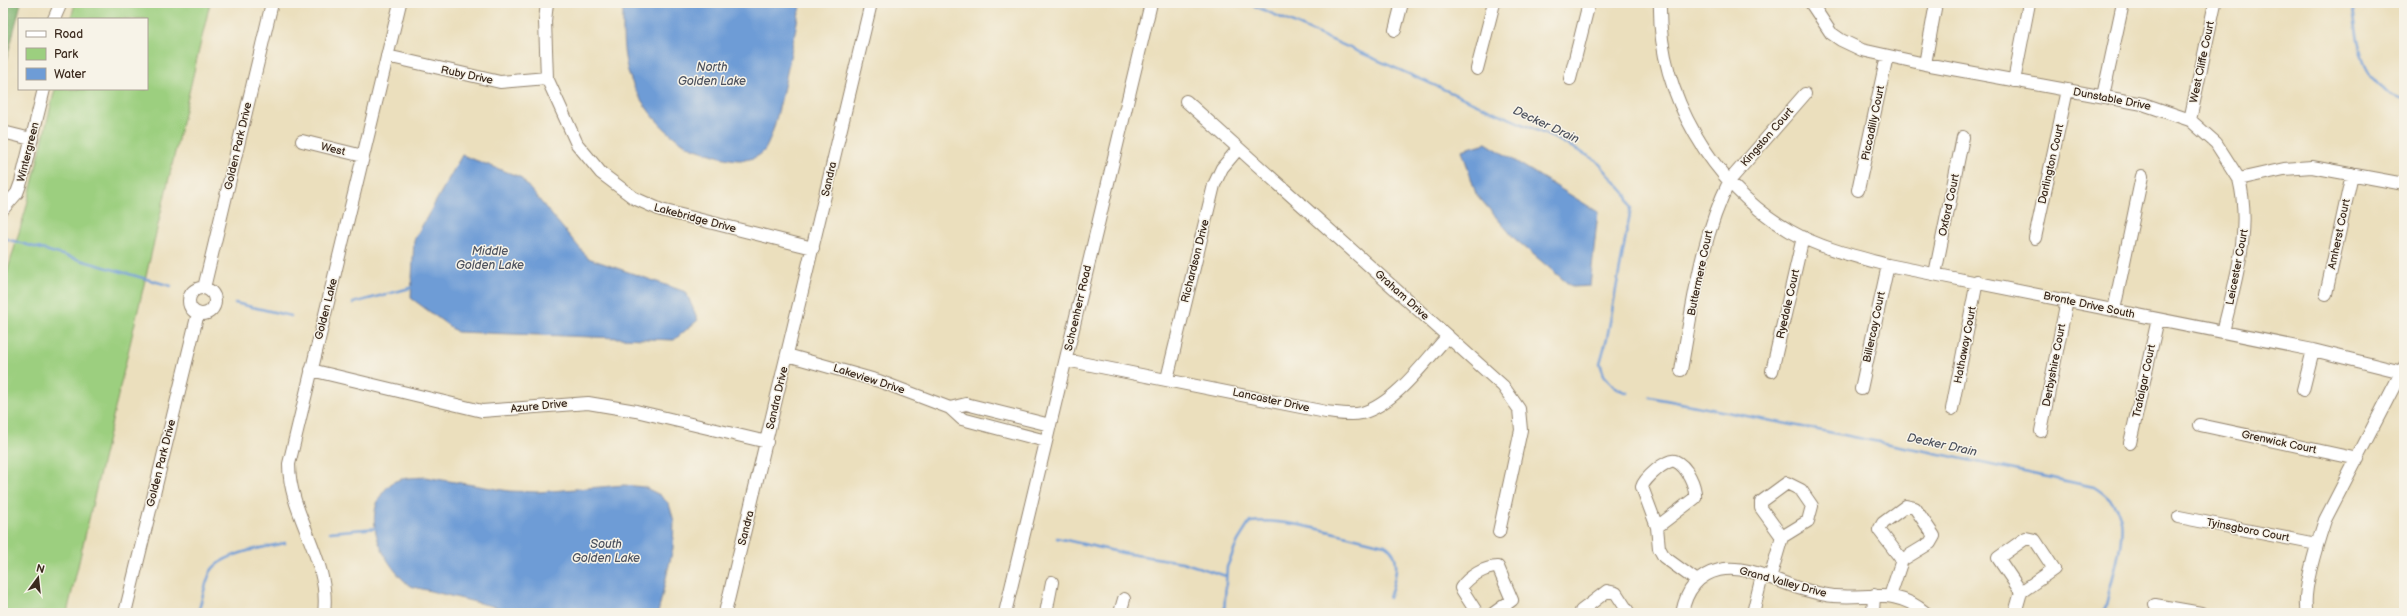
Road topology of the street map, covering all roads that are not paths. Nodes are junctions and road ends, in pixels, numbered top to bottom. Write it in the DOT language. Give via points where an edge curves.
graph roads {
  1 [pos="61,3"];
  2 [pos="272,3"];
  3 [pos="400,3"];
  4 [pos="547,3"];
  5 [pos="871,3"];
  6 [pos="1151,3"];
  7 [pos="1402,3"];
  8 [pos="1494,3"];
  9 [pos="1589,3"];
  10 [pos="1660,3"];
  11 [pos="1811,3"];
  12 [pos="1936,3"];
  13 [pos="2029,3"];
  14 [pos="2123,3"];
  15 [pos="2215,3"];
  16 [pos="54,18"];
  17 [pos="1395,30"];
  18 [pos="388,56"];
  19 [pos="1887,56"];
  20 [pos="1925,64"];
  21 [pos="1477,69"];
  22 [pos="547,78"];
  23 [pos="1570,79"];
  24 [pos="2014,81"];
  25 [pos="44,90"];
  26 [pos="2068,90"];
  27 [pos="1805,94"];
  28 [pos="2104,96"];
  29 [pos="1186,101"];
  30 [pos="2190,120"];
  31 [pos="3,132"];
  32 [pos="1963,137"];
  33 [pos="31,139"];
  34 [pos="302,141"];
  35 [pos="1238,149"];
  36 [pos="363,156"];
  37 [pos="2352,174"];
  38 [pos="2142,176"];
  39 [pos="2239,178"];
  40 [pos="1730,180"];
  41 [pos="2404,184"];
  42 [pos="1858,190"];
  43 [pos="3,209"];
  44 [pos="1803,237"];
  45 [pos="2034,238"];
  46 [pos="813,248"];
  47 [pos="1888,264"];
  48 [pos="1935,274"];
  49 [pos="1977,281"];
  50 [pos="204,288"];
  51 [pos="2326,294"];
  52 [pos="2067,300"];
  53 [pos="2114,310"];
  54 [pos="198,313"];
  55 [pos="2158,319"];
  56 [pos="2223,332"];
  57 [pos="1448,336"];
  58 [pos="2313,350"];
  59 [pos="788,355"];
  60 [pos="1066,360"];
  61 [pos="311,370"];
  62 [pos="1681,370"];
  63 [pos="2403,370"];
  64 [pos="1772,371"];
  65 [pos="1167,379"];
  66 [pos="1861,389"];
  67 [pos="2303,390"];
  68 [pos="950,408"];
  69 [pos="1952,409"];
  70 [pos="1050,425"];
  71 [pos="2200,425"];
  72 [pos="2041,431"];
  73 [pos="1046,441"];
  74 [pos="767,442"];
  75 [pos="2130,443"];
  76 [pos="2358,459"];
  77 [pos="2179,517"];
  78 [pos="1657,527"];
  79 [pos="1499,532"];
  80 [pos="1782,537"];
  81 [pos="2317,544"];
  82 [pos="1902,560"];
  83 [pos="1766,577"];
  84 [pos="1697,581"];
  85 [pos="1052,582"];
  86 [pos="2021,592"];
  87 [pos="1874,595"];
  88 [pos="1890,596"];
  89 [pos="1124,599"];
  90 [pos="2155,604"];
  91 [pos="125,613"];
  92 [pos="324,613"];
  93 [pos="726,613"];
  94 [pos="1005,613"];
  95 [pos="1046,613"];
  96 [pos="1120,613"];
  97 [pos="1477,613"];
  98 [pos="1494,613"];
  99 [pos="1581,613"];
  100 [pos="1629,613"];
  101 [pos="1682,613"];
  102 [pos="1753,613"];
  103 [pos="1873,613"];
  104 [pos="1926,613"];
  105 [pos="2015,613"];
  106 [pos="2201,613"];
  107 [pos="2307,613"];
  1 -- 16 [label="street"];
  2 -- 50 [label="street, Golden Park Drive"];
  3 -- 18 [label="street, Golden Lake"];
  4 -- 22 [label="street"];
  5 -- 46 [label="street, Sandra"];
  6 -- 60 [label="street, Schoenherr Road"];
  7 -- 17 [label="street"];
  8 -- 21 [label="street"];
  9 -- 23 [label="street"];
  10 -- 40 [label="street, Bronte Drive South" via="1664,54 1681,107 1696,135"];
  11 -- 19 [label="street, Dunstable Drive" via="1824,24 1841,40 1862,50"];
  12 -- 20 [label="street"];
  13 -- 24 [label="street"];
  14 -- 28 [label="street"];
  15 -- 30 [label="street, West Cliffe Court"];
  18 -- 22 [label="street, Ruby Drive" via="500,82"];
  18 -- 36 [label="street, Golden Lake"];
  19 -- 20 [label="street, Dunstable Drive"];
  19 -- 42 [label="street, Piccadilly Court"];
  20 -- 24 [label="street, Dunstable Drive"];
  22 -- 46 [label="street, Lakebridge Drive" via="577,144 596,168 621,190 660,210"];
  24 -- 26 [label="street, Dunstable Drive"];
  25 -- 33 [label="street, Wintergreen"];
  26 -- 28 [label="street, Dunstable Drive"];
  26 -- 45 [label="street, Darlington Court"];
  27 -- 40 [label="street, Kingston Court"];
  28 -- 30 [label="street, Dunstable Drive" via="2149,106"];
  29 -- 35 [label="street, Graham Drive"];
  30 -- 39 [label="street, Dunstable Drive" via="2216,143"];
  31 -- 33 [label="street"];
  32 -- 48 [label="street, Oxford Court"];
  33 -- 43 [label="street, Wintergreen" via="17,193"];
  34 -- 36 [label="street, West"];
  35 -- 57 [label="street, Graham Drive"];
  35 -- 65 [label="street, Richardson Drive" via="1222,168 1214,185"];
  36 -- 61 [label="street, Golden Lake"];
  37 -- 39 [label="street" via="2300,167"];
  37 -- 41 [label="street"];
  37 -- 51 [label="street, Amherst Court"];
  38 -- 53 [label="street"];
  39 -- 56 [label="street, Leicester Court" via="2245,228"];
  40 -- 44 [label="street, Bronte Drive South" via="1768,216"];
  40 -- 62 [label="street, Buttermere Court" via="1717,207 1703,255"];
  44 -- 47 [label="street, Bronte Drive South" via="1848,255"];
  44 -- 64 [label="street, Ryedale Court"];
  46 -- 59 [label="street, Sandra"];
  47 -- 48 [label="street, Bronte Drive South"];
  47 -- 66 [label="street, Billercay Court"];
  48 -- 49 [label="street, Bronte Drive South"];
  49 -- 52 [label="street, Bronte Drive South"];
  49 -- 69 [label="street, Hathaway Court"];
  50 -- 54 [label="street" via="197,289 190,296 189,305"];
  50 -- 54 [label="street" via="212,294 214,300 209,311"];
  52 -- 53 [label="street, Bronte Drive South"];
  52 -- 72 [label="street, Derbyshire Court"];
  53 -- 55 [label="street, Bronte Drive South"];
  54 -- 91 [label="street, Golden Park Drive"];
  55 -- 56 [label="street, Bronte Drive South"];
  55 -- 75 [label="street, Trafalgar Court"];
  56 -- 58 [label="street, Bronte Drive South"];
  57 -- 65 [label="street, Lancaster Drive" via="1394,394 1373,409 1356,414 1326,412"];
  57 -- 79 [label="street, Graham Drive" via="1503,386 1516,403 1521,417 1520,438"];
  58 -- 63 [label="street, Bronte Drive South"];
  58 -- 67 [label="street"];
  59 -- 68 [label="street, Lakeview Drive" via="873,379"];
  59 -- 74 [label="street, Sandra Drive"];
  60 -- 65 [label="street, Lancaster Drive"];
  60 -- 70 [label="street, Schoenherr Road"];
  61 -- 74 [label="street, Azure Drive" via="482,411 588,403 636,411"];
  61 -- 92 [label="street, Golden Lake" via="294,440 289,479 324,586"];
  63 -- 76 [label="street, Bronte Drive South"];
  68 -- 70 [label="street, Lakeview Drive" via="966,404"];
  68 -- 73 [label="street, Lakeview Drive" via="962,419"];
  70 -- 73 [label="street, Schoenherr Road"];
  71 -- 76 [label="street, Grenwick Court"];
  73 -- 94 [label="street, Schoenherr Road"];
  74 -- 93 [label="street, Sandra"];
  76 -- 81 [label="street, Bronte Drive South" via="2332,506"];
  77 -- 81 [label="street, Tyinsgboro Court"];
  78 -- 78 [label="street" via="1695,498 1694,484 1674,461 1646,477 1642,487"];
  78 -- 84 [label="street" via="1659,548 1664,557"];
  80 -- 80 [label="street" via="1808,521 1812,506 1801,490 1787,483 1760,502 1761,508"];
  80 -- 83 [label="street"];
  81 -- 107 [label="street, Bronte Drive South" via="2306,596"];
  82 -- 82 [label="street" via="1930,543 1934,536 1915,508 1906,506 1883,523 1879,530"];
  82 -- 88 [label="street"];
  83 -- 84 [label="street, Grand Valley Drive" via="1733,569 1720,570"];
  83 -- 87 [label="street, Grand Valley Drive" via="1833,596"];
  83 -- 102 [label="street"];
  84 -- 101 [label="street" via="1687,595"];
  85 -- 95 [label="street"];
  86 -- 86 [label="street" via="2054,569 2035,540 2026,538 1998,558"];
  86 -- 105 [label="street"];
  87 -- 88 [label="street, Grand Valley Drive"];
  87 -- 103 [label="street"];
  88 -- 104 [label="street, Grand Valley Drive" via="1911,602"];
  89 -- 96 [label="street"];
  90 -- 106 [label="street"];
  97 -- 98 [label="street" via="1461,588 1465,582 1482,571 1498,567 1512,600"];
  99 -- 100 [label="street" via="1581,610 1607,591 1616,593"];
}
